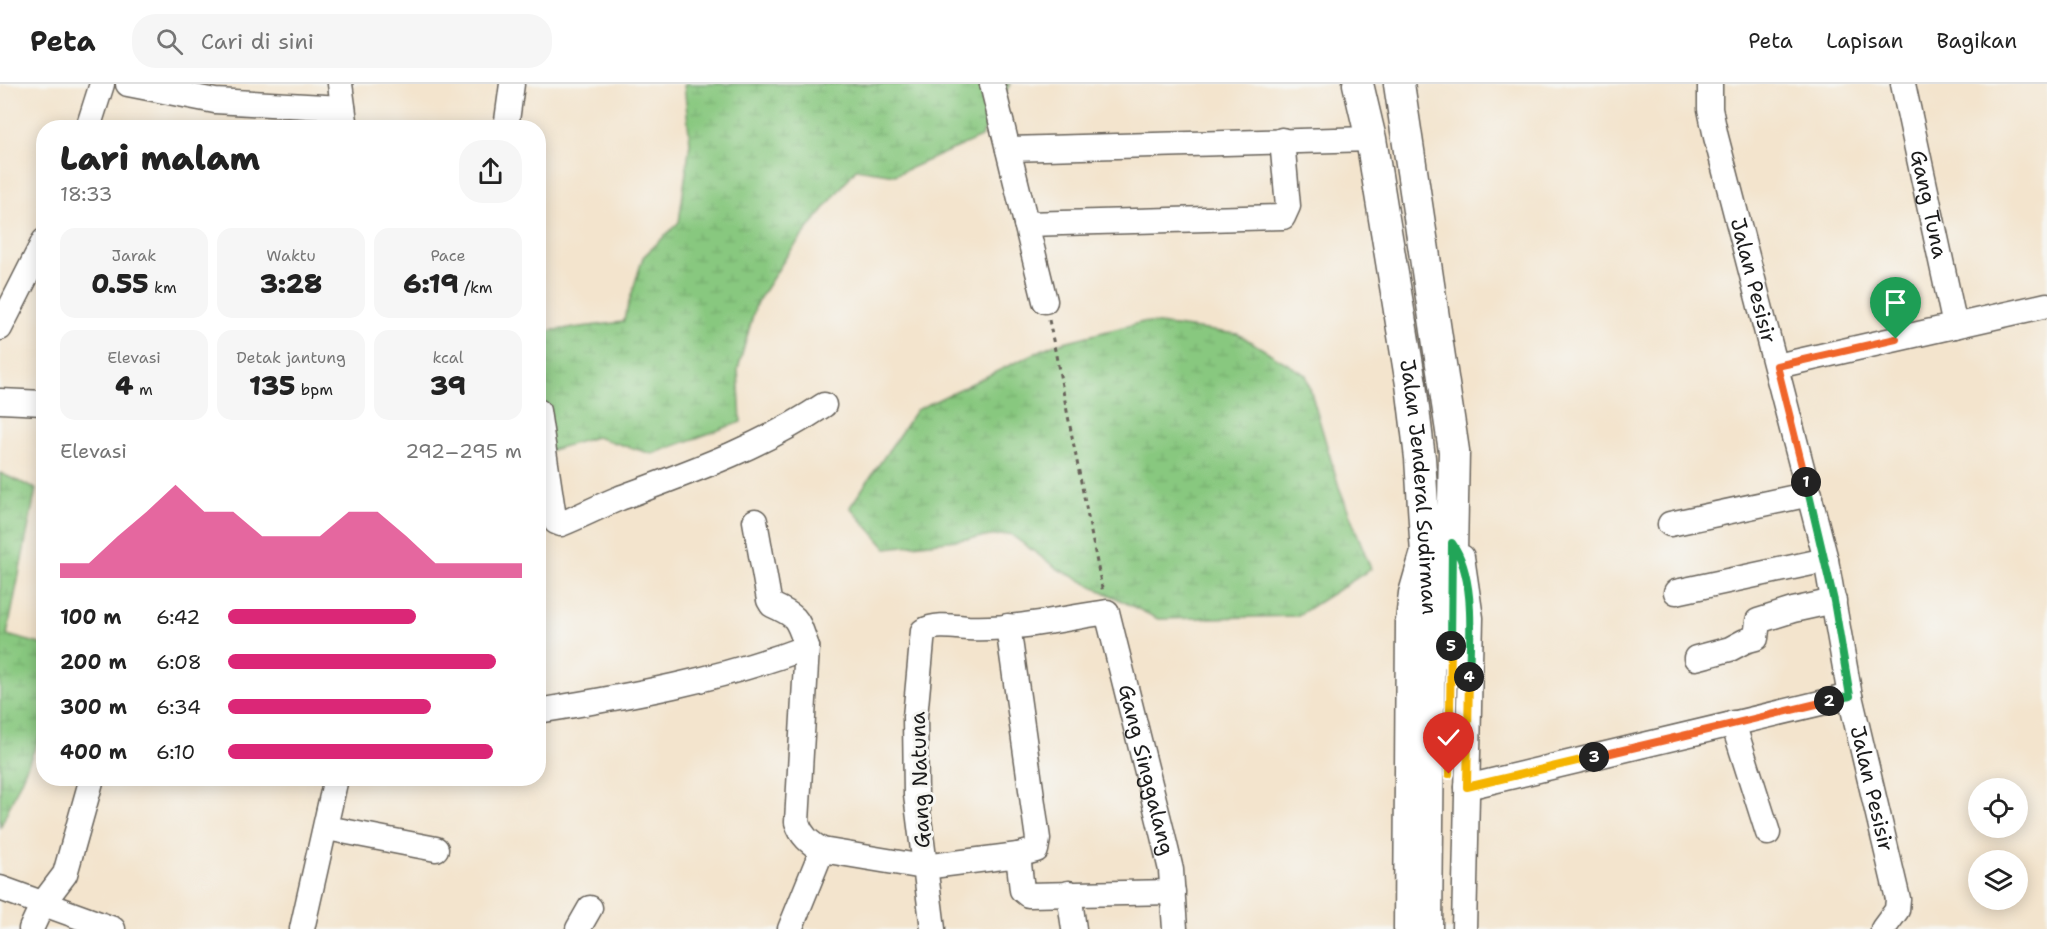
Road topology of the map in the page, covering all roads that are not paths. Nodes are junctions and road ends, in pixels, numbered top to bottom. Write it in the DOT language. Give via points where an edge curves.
graph roads {
  1 [pos="102,84"];
  2 [pos="128,84"];
  3 [pos="512,84"];
  4 [pos="992,84"];
  5 [pos="1359,84"];
  6 [pos="1399,84"];
  7 [pos="1710,84"];
  8 [pos="1904,84"];
  9 [pos="343,106"];
  10 [pos="91,120"];
  11 [pos="508,120"];
  12 [pos="1371,139"];
  13 [pos="1282,140"];
  14 [pos="1008,149"];
  15 [pos="1026,224"];
  16 [pos="36,257"];
  17 [pos="1045,301"];
  18 [pos="2047,304"];
  19 [pos="1955,326"];
  20 [pos="0,328"];
  21 [pos="1777,366"];
  22 [pos="0,401"];
  23 [pos="36,403"];
  24 [pos="824,405"];
  25 [pos="546,489"];
  26 [pos="1810,494"];
  27 [pos="755,521"];
  28 [pos="1670,524"];
  29 [pos="1438,544"];
  30 [pos="1826,560"];
  31 [pos="1676,592"];
  32 [pos="1834,601"];
  33 [pos="1440,618"];
  34 [pos="1008,626"];
  35 [pos="807,647"];
  36 [pos="1696,658"];
  37 [pos="1850,696"];
  38 [pos="546,710"];
  39 [pos="1733,723"];
  40 [pos="90,786"];
  41 [pos="335,786"];
  42 [pos="1467,787"];
  43 [pos="327,828"];
  44 [pos="1768,833"];
  45 [pos="436,849"];
  46 [pos="822,850"];
  47 [pos="1018,855"];
  48 [pos="924,867"];
  49 [pos="0,888"];
  50 [pos="1173,892"];
  51 [pos="1069,893"];
  52 [pos="44,903"];
  53 [pos="590,908"];
  54 [pos="31,929"];
  55 [pos="112,929"];
  56 [pos="302,929"];
  57 [pos="578,929"];
  58 [pos="790,929"];
  59 [pos="933,929"];
  60 [pos="1074,929"];
  61 [pos="1175,929"];
  62 [pos="1406,929"];
  63 [pos="1427,929"];
  64 [pos="1448,929"];
  65 [pos="1464,929"];
  66 [pos="1883,929"];
  1 -- 10 [label="street"];
  2 -- 9 [label="street" via="215,101"];
  3 -- 11 [label="street"];
  4 -- 14 [label="street"];
  5 -- 12 [label="main road, Jalan Jenderal Sudirman"];
  6 -- 29 [label="main road, Jalan Jenderal Sudirman" via="1454,450"];
  7 -- 21 [label="street, Jalan Pesisir" via="1716,137"];
  8 -- 19 [label="street, Gang Tuna"];
  12 -- 13 [label="street"];
  12 -- 29 [label="main road, Jalan Jenderal Sudirman" via="1420,458"];
  13 -- 14 [label="street"];
  13 -- 15 [label="street" via="1288,206 1283,217"];
  14 -- 15 [label="street"];
  15 -- 17 [label="street"];
  16 -- 20 [label="street"];
  18 -- 19 [label="street"];
  19 -- 21 [label="street"];
  21 -- 26 [label="street, Jalan Pesisir"];
  22 -- 23 [label="street"];
  24 -- 25 [label="street" via="798,422 686,475 561,524 556,522"];
  26 -- 28 [label="street"];
  26 -- 30 [label="street, Jalan Pesisir"];
  27 -- 35 [label="street" via="769,600 792,616"];
  29 -- 33 [label="main road, Jalan Jenderal Sudirman"];
  29 -- 42 [label="street" via="1462,556 1471,618"];
  29 -- 62 [label="street" via="1411,593 1408,621"];
  30 -- 31 [label="street"];
  30 -- 32 [label="street, Jalan Pesisir"];
  32 -- 36 [label="street" via="1758,621 1756,638 1730,650"];
  32 -- 37 [label="street, Jalan Pesisir"];
  33 -- 63 [label="main road, Jalan Jenderal Sudirman"];
  33 -- 64 [label="main road, Jalan Jenderal Sudirman"];
  34 -- 47 [label="street" via="1038,839 1036,850"];
  34 -- 48 [label="street, Gang Natuna" via="946,626 923,631 915,717 916,795"];
  34 -- 50 [label="street, Gang Singgalang" via="1107,612 1161,828"];
  35 -- 38 [label="street" via="703,681"];
  35 -- 46 [label="street" via="797,822 802,834"];
  37 -- 39 [label="street"];
  37 -- 66 [label="street, Jalan Pesisir" via="1898,899 1897,910"];
  39 -- 42 [label="street"];
  39 -- 44 [label="street"];
  40 -- 52 [label="street" via="65,874"];
  41 -- 43 [label="street"];
  42 -- 65 [label="street"];
  43 -- 45 [label="street"];
  43 -- 56 [label="street"];
  46 -- 48 [label="street"];
  46 -- 58 [label="street"];
  47 -- 48 [label="street"];
  47 -- 51 [label="street" via="1024,893"];
  48 -- 59 [label="street, Gang Natuna"];
  49 -- 52 [label="street"];
  50 -- 51 [label="street"];
  50 -- 61 [label="street, Gang Singgalang"];
  51 -- 60 [label="street"];
  52 -- 54 [label="street"];
  52 -- 55 [label="street"];
  53 -- 57 [label="street"];
}
